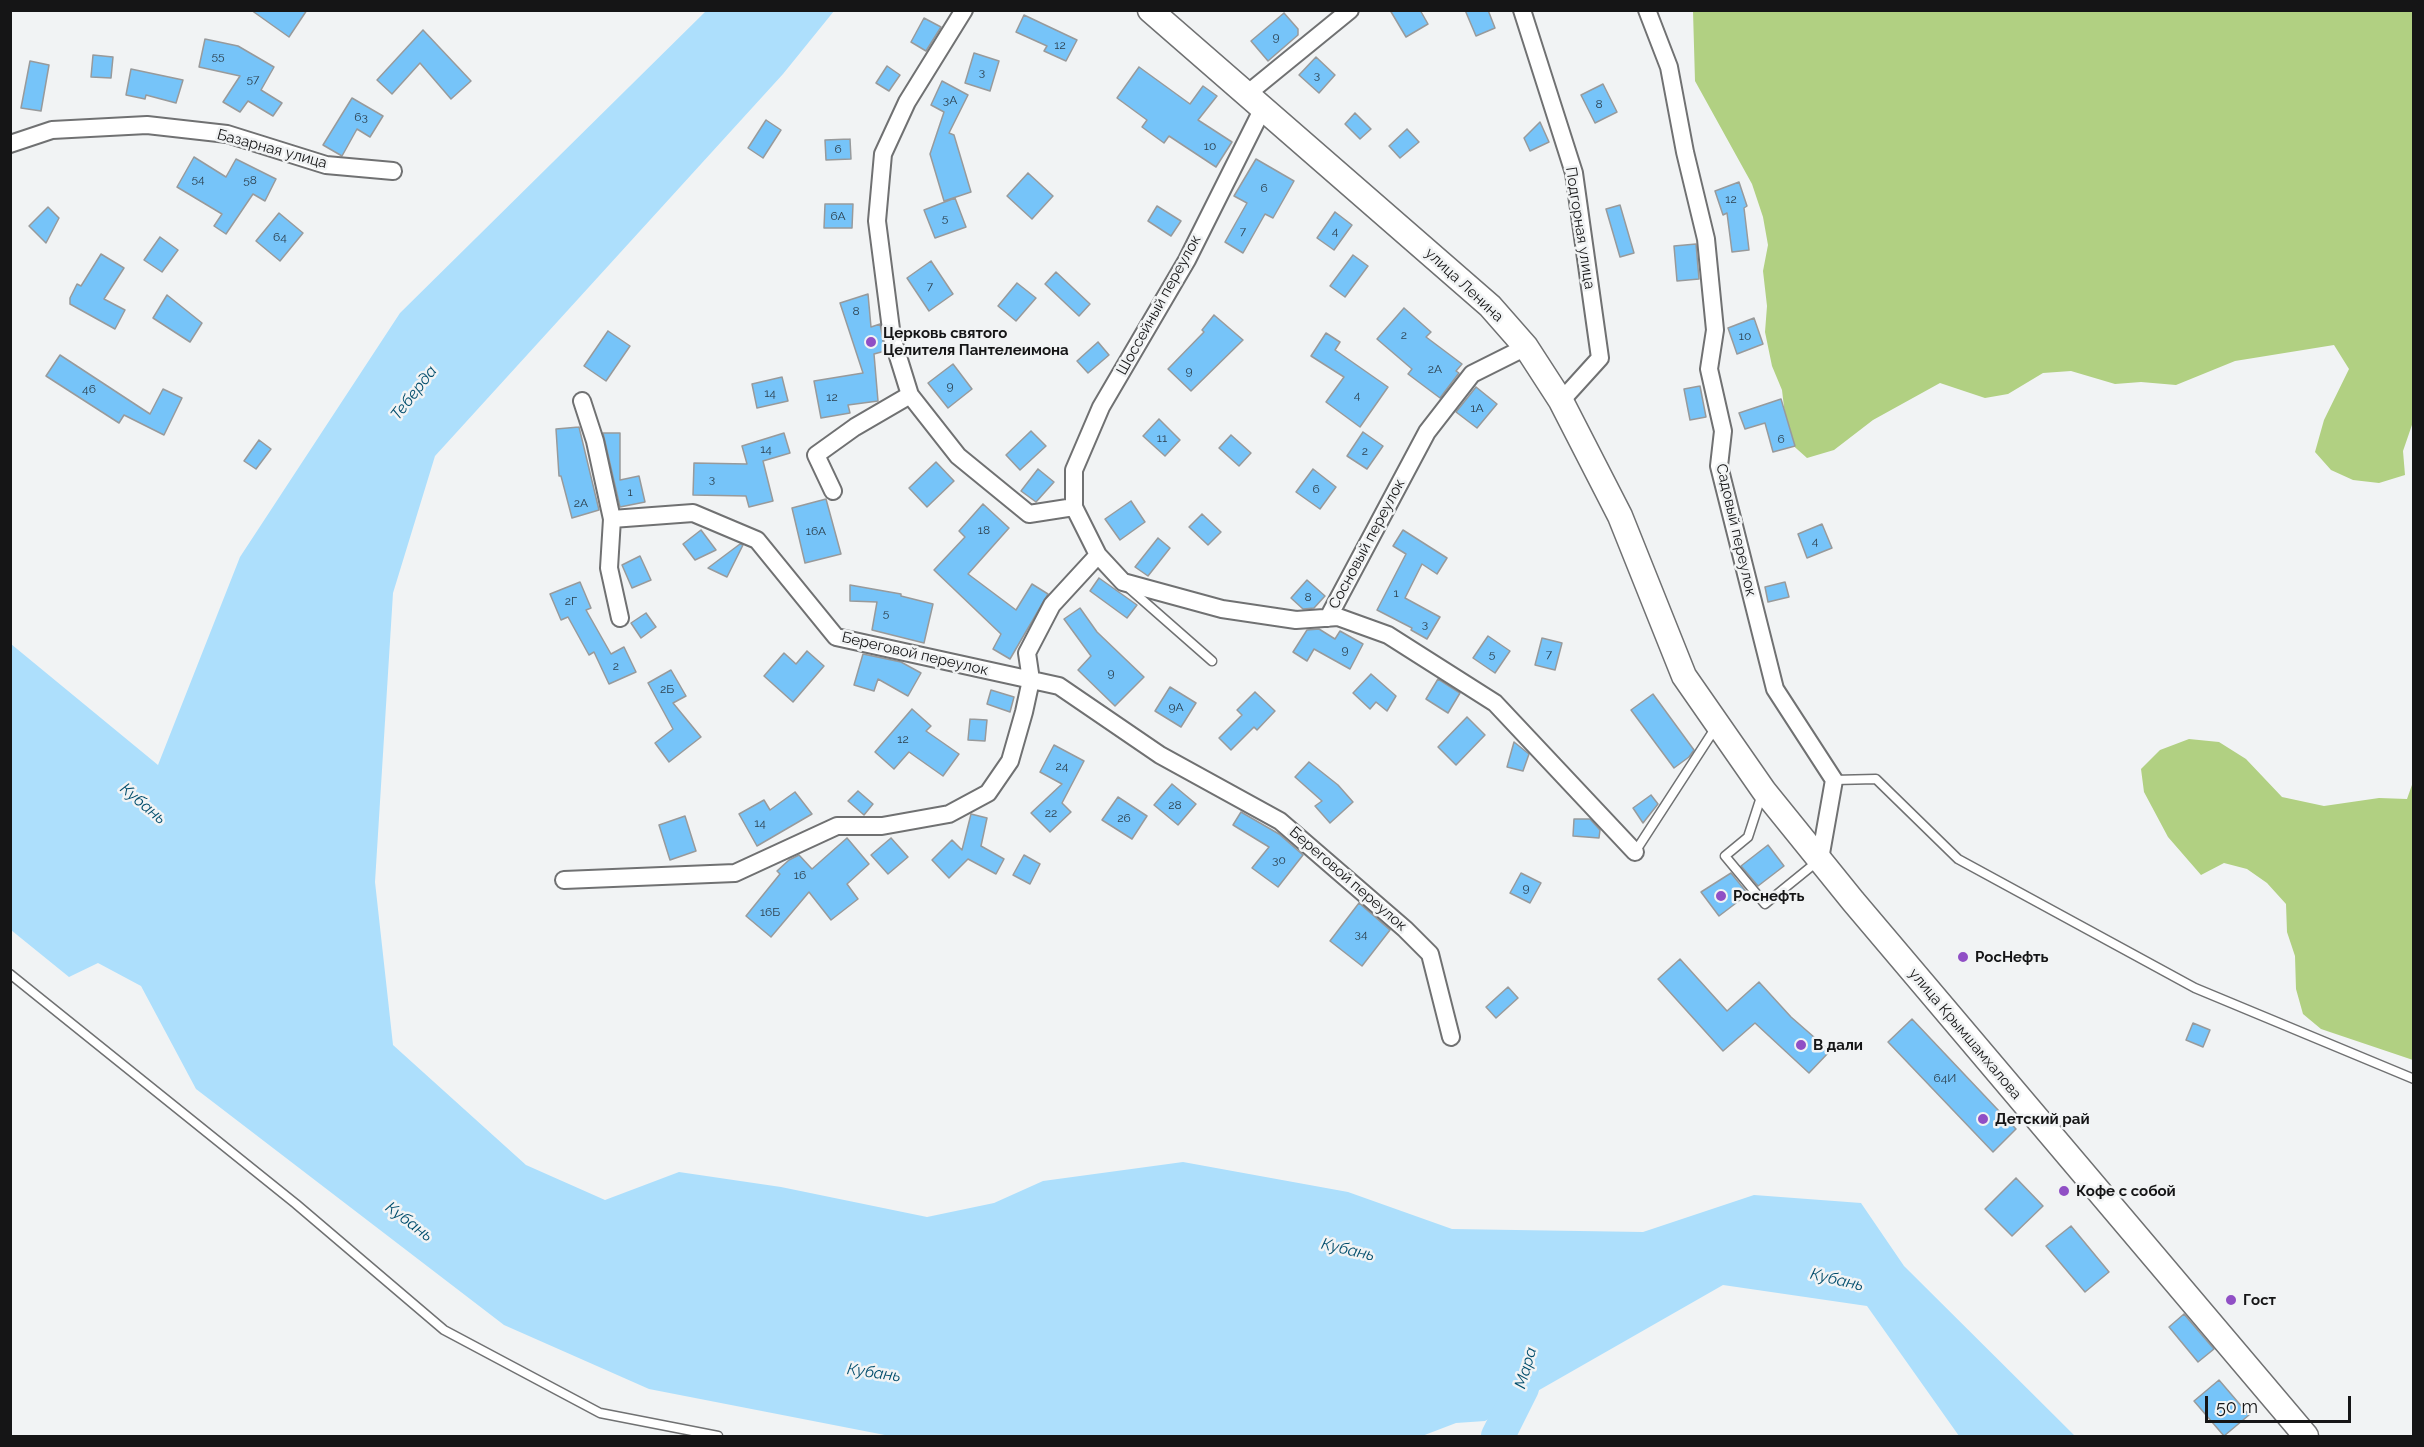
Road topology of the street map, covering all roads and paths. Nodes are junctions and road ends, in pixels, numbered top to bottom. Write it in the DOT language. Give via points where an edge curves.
graph roads {
  1 [pos="964,10"];
  2 [pos="1150,10"];
  3 [pos="1350,10"];
  4 [pos="1522,10"];
  5 [pos="1647,10"];
  6 [pos="1255,101"];
  7 [pos="10,144"];
  8 [pos="393,171"];
  9 [pos="1526,347"];
  10 [pos="910,395"];
  11 [pos="582,401"];
  12 [pos="1561,401"];
  13 [pos="833,492"];
  14 [pos="1074,507"];
  15 [pos="612,519"];
  16 [pos="1098,555"];
  17 [pos="1123,582"];
  18 [pos="620,618"];
  19 [pos="1328,618"];
  20 [pos="1212,660"];
  21 [pos="1684,676"];
  22 [pos="1032,680"];
  23 [pos="1718,724"];
  24 [pos="1834,780"];
  25 [pos="1764,791"];
  26 [pos="1635,852"];
  27 [pos="1820,859"];
  28 [pos="564,880"];
  29 [pos="10,974"];
  30 [pos="1451,1037"];
  31 [pos="2414,1079"];
  32 [pos="718,1437"];
  33 [pos="2306,1437"];
  1 -- 10 [label="street" via="907,102 883,154 877,221 892,338"];
  2 -- 6 [label="main road, улица Ленина"];
  3 -- 6 [label="street, Шоссейный переулок"];
  4 -- 12 [label="street, Подгорная улица" via="1574,173 1600,358"];
  5 -- 24 [label="street, Садовый переулок" via="1669,67 1706,239 1714,330 1709,369 1723,431 1719,466 1775,689"];
  6 -- 9 [label="main road, улица Ленина" via="1490,306"];
  6 -- 14 [label="street, Шоссейный переулок" via="1187,260 1101,407 1074,470"];
  7 -- 8 [label="street, Базарная улица" via="51,130 147,124 227,134 326,165"];
  9 -- 12 [label="main road, улица Ленина"];
  9 -- 19 [label="street, Сосновый переулок" via="1472,374 1427,432"];
  10 -- 13 [label="street" via="816,455"];
  10 -- 14 [label="street" via="958,456 1029,514"];
  11 -- 15 [label="street"];
  12 -- 21 [label="main road, улица Ленина" via="1620,516"];
  14 -- 16 [label="street"];
  15 -- 18 [label="street" via="609,568"];
  15 -- 22 [label="street, Береговой переулок" via="693,513 757,540 836,638"];
  16 -- 17 [label="street"];
  16 -- 22 [label="street" via="1052,605 1027,653"];
  17 -- 19 [label="street" via="1222,609 1296,620"];
  17 -- 20 [label="lane"];
  19 -- 26 [label="street, Сосновый переулок" via="1338,617 1388,635 1495,703"];
  21 -- 23 [label="main road, улица Крымшамхалова"];
  22 -- 28 [label="street" via="1010,761 988,794 949,814 882,826 837,826 735,873"];
  22 -- 30 [label="street, Береговой переулок" via="1059,686 1160,755 1289,828 1430,954"];
  23 -- 25 [label="main road, улица Крымшамхалова"];
  23 -- 26 [label="lane"];
  24 -- 27 [label="street"];
  24 -- 31 [label="lane" via="1876,779 1969,864 2195,988"];
  25 -- 27 [label="main road, улица Крымшамхалова"];
  25 -- 27 [label="lane" via="1748,837 1725,856 1765,904"];
  27 -- 33 [label="main road, улица Крымшамхалова"];
  29 -- 32 [label="lane" via="296,1204 444,1330 600,1413"];
}
